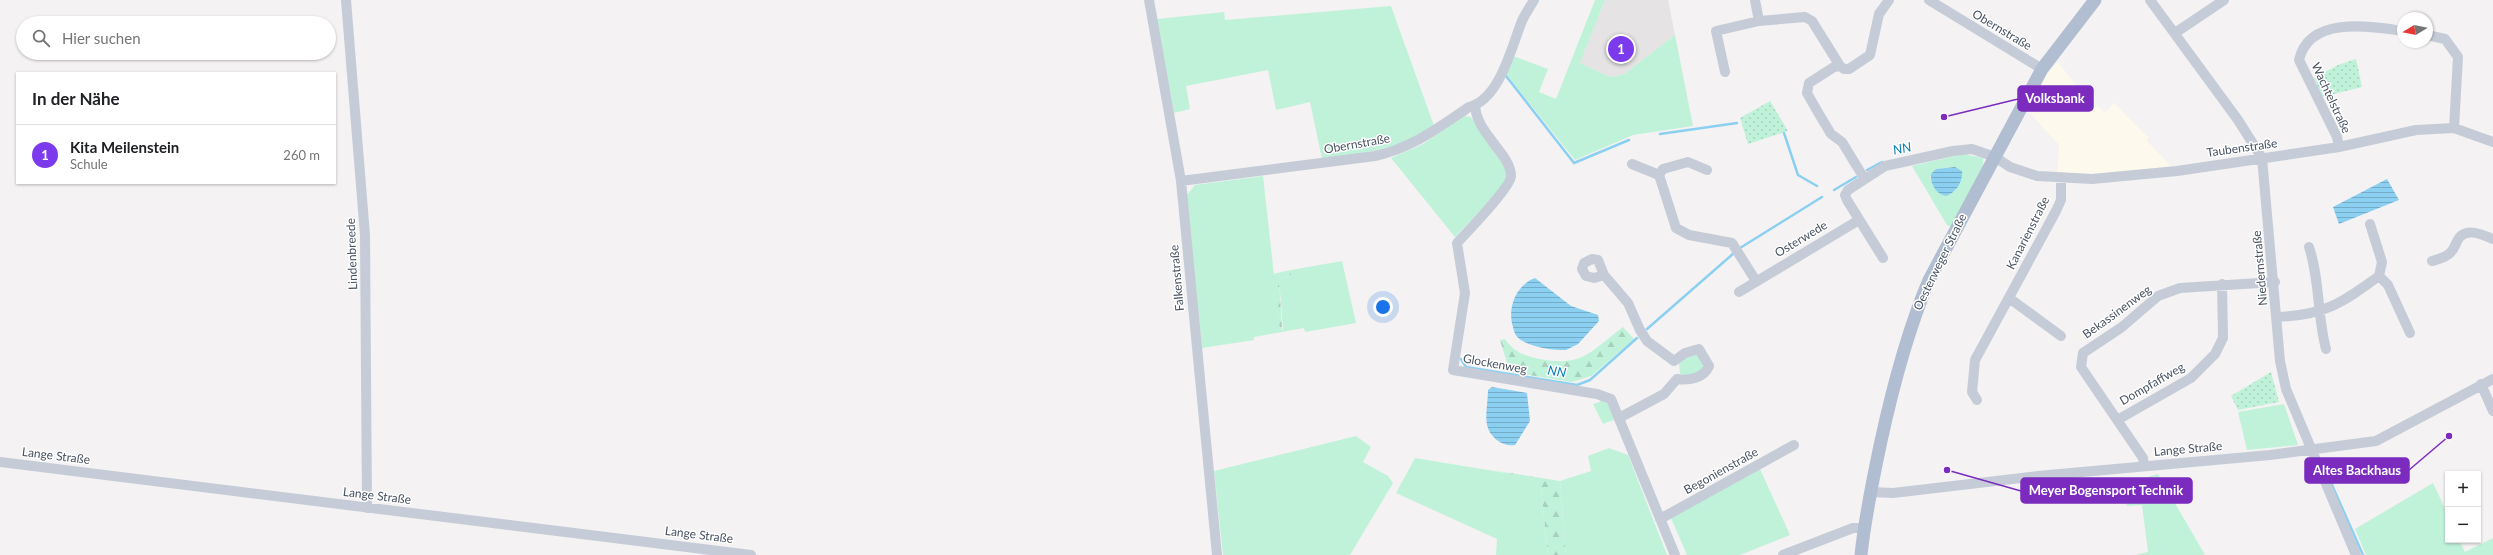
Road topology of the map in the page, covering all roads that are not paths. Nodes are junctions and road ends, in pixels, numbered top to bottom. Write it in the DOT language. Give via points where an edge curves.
graph roads {
  1 [pos="346,0"];
  2 [pos="1150,0"];
  3 [pos="1534,0"];
  4 [pos="1755,0"];
  5 [pos="1889,0"];
  6 [pos="1929,0"];
  7 [pos="2095,0"];
  8 [pos="2150,0"];
  9 [pos="2224,0"];
  10 [pos="1759,22"];
  11 [pos="2397,30"];
  12 [pos="2175,33"];
  13 [pos="2433,36"];
  14 [pos="1840,66"];
  15 [pos="2042,69"];
  16 [pos="1725,72"];
  17 [pos="1475,106"];
  18 [pos="2454,128"];
  19 [pos="2493,142"];
  20 [pos="2339,147"];
  21 [pos="1995,157"];
  22 [pos="2262,158"];
  23 [pos="1632,164"];
  24 [pos="1707,170"];
  25 [pos="1659,175"];
  26 [pos="1864,178"];
  27 [pos="2061,178"];
  28 [pos="1182,181"];
  29 [pos="1859,220"];
  30 [pos="2370,224"];
  31 [pos="2493,239"];
  32 [pos="2309,247"];
  33 [pos="1883,258"];
  34 [pos="2432,261"];
  35 [pos="1604,275"];
  36 [pos="2379,276"];
  37 [pos="1756,281"];
  38 [pos="2275,282"];
  39 [pos="2222,284"];
  40 [pos="1739,292"];
  41 [pos="2009,298"];
  42 [pos="2319,313"];
  43 [pos="2278,317"];
  44 [pos="2410,333"];
  45 [pos="2061,336"];
  46 [pos="2326,349"];
  47 [pos="1674,362"];
  48 [pos="1677,379"];
  49 [pos="2493,379"];
  50 [pos="2481,384"];
  51 [pos="1977,400"];
  52 [pos="2493,411"];
  53 [pos="1619,418"];
  54 [pos="2119,419"];
  55 [pos="1794,445"];
  56 [pos="2311,451"];
  57 [pos="0,462"];
  58 [pos="2144,466"];
  59 [pos="1870,492"];
  60 [pos="367,508"];
  61 [pos="1660,519"];
  62 [pos="1863,528"];
  63 [pos="751,555"];
  64 [pos="1217,555"];
  65 [pos="1675,555"];
  66 [pos="1783,555"];
  67 [pos="1861,555"];
  68 [pos="2356,555"];
  1 -- 60 [label="street, Lindenbreede" via="365,235"];
  2 -- 28 [label="street, Falkenstraße"];
  3 -- 17 [label="street, Obernstraße" via="1522,20 1500,79"];
  4 -- 10 [label="street"];
  5 -- 14 [label="street" via="1877,20 1870,55 1849,69"];
  6 -- 15 [label="street, Obernstraße"];
  7 -- 15 [label="main road, Oesterweger Straße"];
  8 -- 12 [label="street, Niedernstraße"];
  9 -- 12 [label="street"];
  10 -- 14 [label="street" via="1805,17 1812,21"];
  10 -- 16 [label="street" via="1716,31"];
  11 -- 20 [label="street, Wachtelstraße" via="2344,26 2314,36 2302,48 2299,60 2337,137"];
  12 -- 22 [label="street, Niedernstraße"];
  13 -- 18 [label="street" via="2445,39 2458,57"];
  14 -- 26 [label="street" via="1834,67 1809,83 1808,93 1831,134 1842,142"];
  15 -- 21 [label="main road, Oesterweger Straße"];
  17 -- 28 [label="street, Obernstraße" via="1469,107 1420,141 1397,152"];
  17 -- 53 [label="street, Glockenweg" via="1475,113 1481,126 1509,165 1511,176 1506,188 1457,243 1465,293 1453,370 1597,394 1610,399"];
  18 -- 19 [label="street, Taubenstraße"];
  18 -- 20 [label="street, Taubenstraße" via="2416,130"];
  20 -- 22 [label="street, Taubenstraße"];
  21 -- 26 [label="street" via="1972,149 1953,151 1885,166"];
  21 -- 27 [label="street, Taubenstraße" via="2023,172"];
  21 -- 59 [label="main road, Oesterweger Straße" via="1929,280 1916,310 1889,408"];
  22 -- 27 [label="street, Taubenstraße" via="2170,172 2092,179"];
  22 -- 38 [label="street, Niedernstraße"];
  23 -- 25 [label="street"];
  24 -- 25 [label="street" via="1688,162 1663,168"];
  25 -- 37 [label="street" via="1676,228 1689,234 1732,243"];
  26 -- 29 [label="street" via="1845,195"];
  27 -- 41 [label="street, Kanarienstraße" via="2061,200"];
  28 -- 64 [label="street, Falkenstraße"];
  29 -- 33 [label="street"];
  29 -- 37 [label="street, Osterwede"];
  30 -- 36 [label="street" via="2382,262"];
  31 -- 34 [label="street" via="2469,232 2459,237 2452,252"];
  32 -- 42 [label="street" via="2315,265"];
  35 -- 47 [label="street" via="1628,303 1647,341"];
  36 -- 42 [label="street" via="2348,299"];
  36 -- 44 [label="street" via="2388,285"];
  37 -- 40 [label="street, Osterwede"];
  38 -- 39 [label="street, Bekassinenweg"];
  38 -- 43 [label="street, Niedernstraße"];
  39 -- 54 [label="street, Dompfaffweg" via="2223,338 2215,354 2191,378"];
  39 -- 54 [label="street, Bekassinenweg" via="2180,288 2158,296 2122,327 2083,353 2081,367"];
  41 -- 45 [label="street"];
  41 -- 51 [label="street, Kanarienstraße" via="1975,360 1972,392"];
  42 -- 43 [label="street"];
  42 -- 46 [label="street"];
  43 -- 56 [label="street, Niedernstraße" via="2280,361 2286,388"];
  47 -- 48 [label="street"];
  47 -- 48 [label="street" via="1685,353 1699,349 1709,366 1707,372 1694,379"];
  48 -- 53 [label="street" via="1664,394"];
  49 -- 50 [label="street, Lange Straße"];
  50 -- 52 [label="street"];
  50 -- 56 [label="street, Lange Straße" via="2376,441"];
  53 -- 61 [label="street, Glockenweg"];
  54 -- 58 [label="street, Bekassinenweg" via="2143,458"];
  55 -- 61 [label="street, Begonienstraße"];
  56 -- 58 [label="street, Lange Straße"];
  56 -- 68 [label="street, Niedernstraße"];
  57 -- 60 [label="street, Lange Straße"];
  58 -- 59 [label="street, Lange Straße" via="1893,493"];
  59 -- 62 [label="main road, Oesterweger Straße"];
  60 -- 63 [label="street, Lange Straße"];
  61 -- 65 [label="street, Glockenweg"];
  62 -- 66 [label="street" via="1853,528"];
  62 -- 67 [label="main road, Oesterweger Straße"];
}
